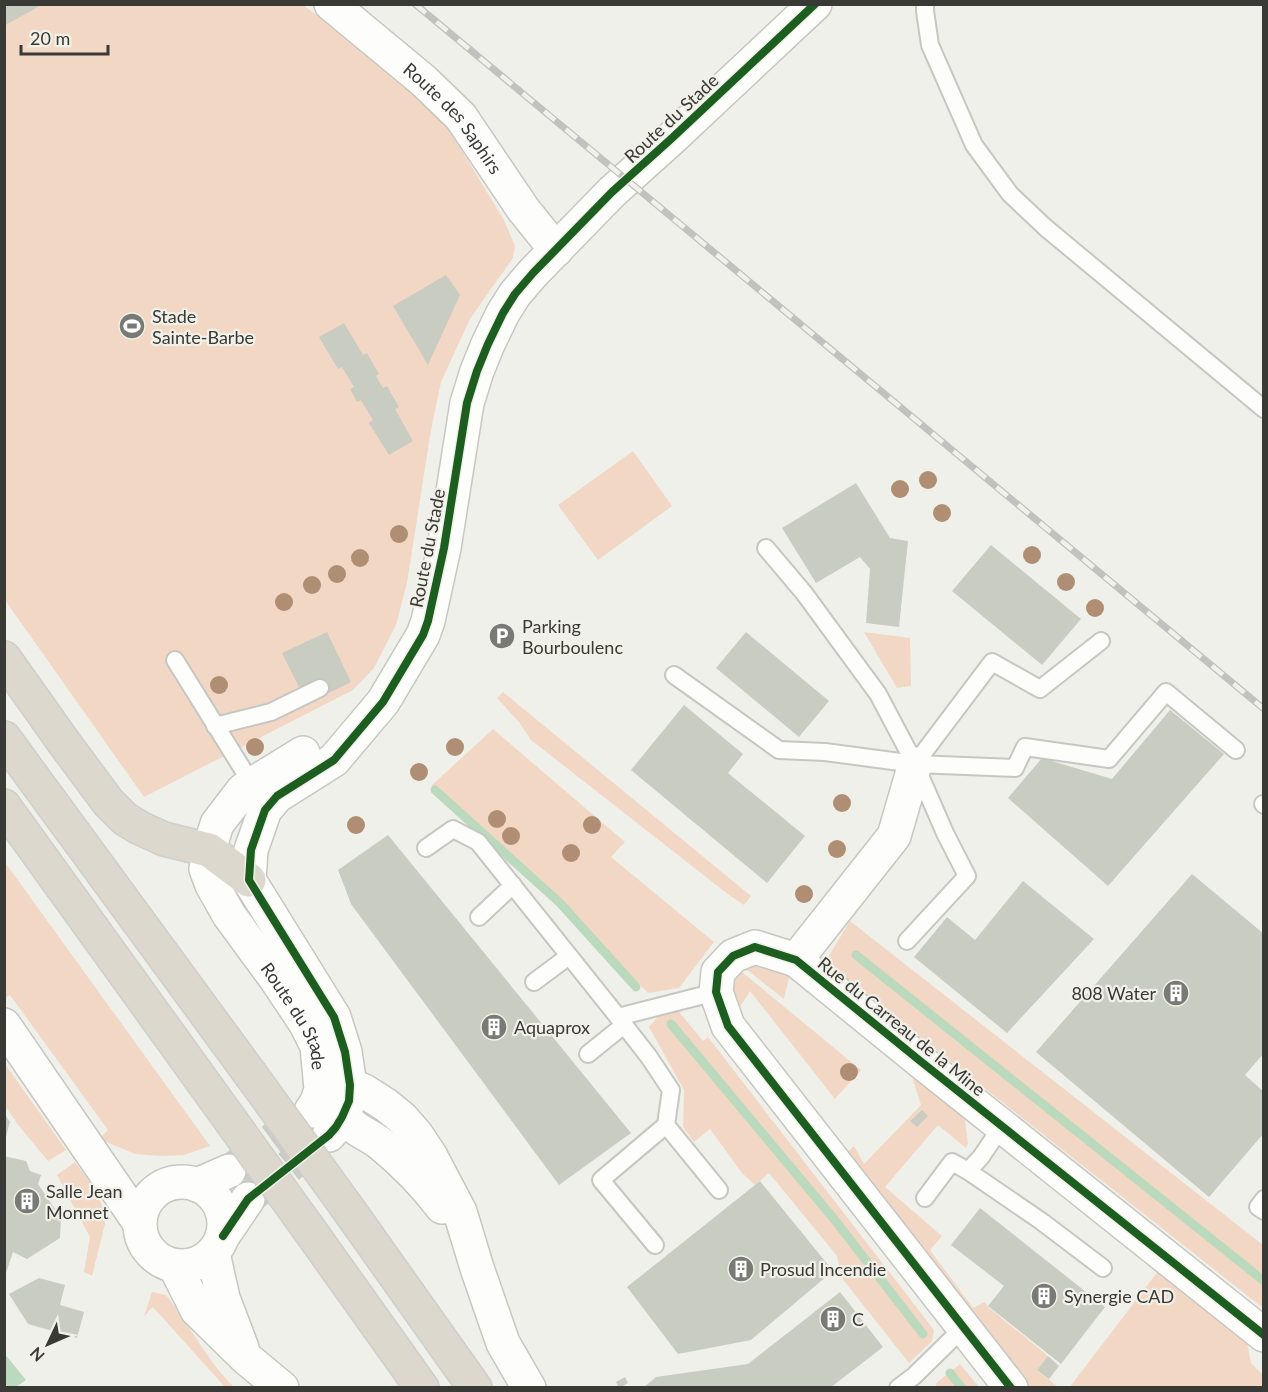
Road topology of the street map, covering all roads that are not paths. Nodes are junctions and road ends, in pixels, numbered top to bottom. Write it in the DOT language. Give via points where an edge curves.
graph roads {
  1 [pos="331,4"];
  2 [pos="814,4"];
  3 [pos="925,4"];
  4 [pos="556,250"];
  5 [pos="1263,409"];
  6 [pos="766,548"];
  7 [pos="1101,641"];
  8 [pos="4,658"];
  9 [pos="175,660"];
  10 [pos="674,675"];
  11 [pos="320,688"];
  12 [pos="215,726"];
  13 [pos="4,738"];
  14 [pos="1236,750"];
  15 [pos="915,764"];
  16 [pos="260,795"];
  17 [pos="4,806"];
  18 [pos="426,848"];
  19 [pos="209,850"];
  20 [pos="249,880"];
  21 [pos="513,885"];
  22 [pos="479,916"];
  23 [pos="907,941"];
  24 [pos="569,956"];
  25 [pos="796,960"];
  26 [pos="534,982"];
  27 [pos="716,992"];
  28 [pos="621,1021"];
  29 [pos="4,1025"];
  30 [pos="588,1054"];
  31 [pos="331,1107"];
  32 [pos="666,1125"];
  33 [pos="1002,1126"];
  34 [pos="86,1144"];
  35 [pos="229,1171"];
  36 [pos="968,1171"];
  37 [pos="188,1183"];
  38 [pos="719,1190"];
  39 [pos="925,1197"];
  40 [pos="248,1199"];
  41 [pos="1263,1199"];
  42 [pos="1263,1211"];
  43 [pos="139,1222"];
  44 [pos="218,1244"];
  45 [pos="655,1245"];
  46 [pos="175,1266"];
  47 [pos="1103,1268"];
  48 [pos="964,1327"];
  49 [pos="1263,1335"];
  50 [pos="246,1358"];
  51 [pos="282,1388"];
  52 [pos="422,1388"];
  53 [pos="475,1388"];
  54 [pos="529,1388"];
  55 [pos="898,1388"];
  56 [pos="1011,1388"];
  1 -- 4 [label="street, Route des Saphirs" via="461,117"];
  2 -- 4 [label="street, Route du Stade" via="612,192"];
  3 -- 5 [label="lane" via="930,45 974,145 1010,194"];
  4 -- 16 [label="street, Route du Stade" via="515,294 477,371 467,403 444,548 423,635 383,702"];
  6 -- 15 [label="lane" via="878,694"];
  7 -- 15 [label="lane" via="1041,689 992,662"];
  8 -- 19 [label="highway" via="108,802 125,819 164,839"];
  9 -- 12 [label="lane"];
  10 -- 15 [label="lane" via="779,750"];
  11 -- 12 [label="lane" via="271,712"];
  12 -- 16 [label="lane"];
  13 -- 53 [label="highway, bridge"];
  14 -- 15 [label="lane" via="1166,692 1108,759 1025,747 1016,768"];
  15 -- 23 [label="lane" via="967,876"];
  15 -- 25 [label="street" via="894,836"];
  16 -- 19 [label="street, Route du Stade" via="243,790 216,824"];
  16 -- 20 [label="street" via="265,810 251,850"];
  17 -- 52 [label="highway, bridge"];
  18 -- 21 [label="lane" via="453,829 478,842"];
  19 -- 20 [label="highway"];
  19 -- 31 [label="street, Route du Stade" via="206,869 212,885 317,1046"];
  20 -- 31 [label="street, Route du Stade" via="334,1017 345,1052"];
  21 -- 22 [label="lane"];
  21 -- 24 [label="lane"];
  24 -- 26 [label="lane"];
  24 -- 28 [label="lane"];
  25 -- 27 [label="street, Rue du Carreau de la Mine" via="755,947 733,956 718,972"];
  25 -- 33 [label="street, Rue du Carreau de la Mine"];
  27 -- 28 [label="lane"];
  27 -- 48 [label="street" via="729,1026"];
  28 -- 30 [label="lane"];
  28 -- 32 [label="lane" via="671,1090"];
  29 -- 34 [label="street"];
  31 -- 54 [label="street" via="364,1091 386,1104 416,1134 460,1212 503,1343"];
  32 -- 38 [label="lane"];
  32 -- 45 [label="lane" via="601,1180"];
  33 -- 36 [label="lane"];
  33 -- 49 [label="street, Rue du Carreau de la Mine"];
  34 -- 37 [label="street" via="131,1171"];
  34 -- 43 [label="street"];
  35 -- 37 [label="street"];
  36 -- 39 [label="lane" via="952,1161"];
  36 -- 47 [label="lane"];
  37 -- 43 [label="street" via="167,1184 156,1190 141,1210"];
  37 -- 44 [label="street" via="208,1191 217,1200 224,1223"];
  40 -- 44 [label="street"];
  41 -- 42 [label="lane" via="1258,1207"];
  43 -- 46 [label="street" via="141,1236 153,1256"];
  44 -- 46 [label="street" via="202,1262 189,1267"];
  44 -- 50 [label="street" via="223,1298"];
  46 -- 50 [label="street" via="197,1310"];
  48 -- 55 [label="lane"];
  48 -- 56 [label="street"];
  50 -- 51 [label="street"];
}
